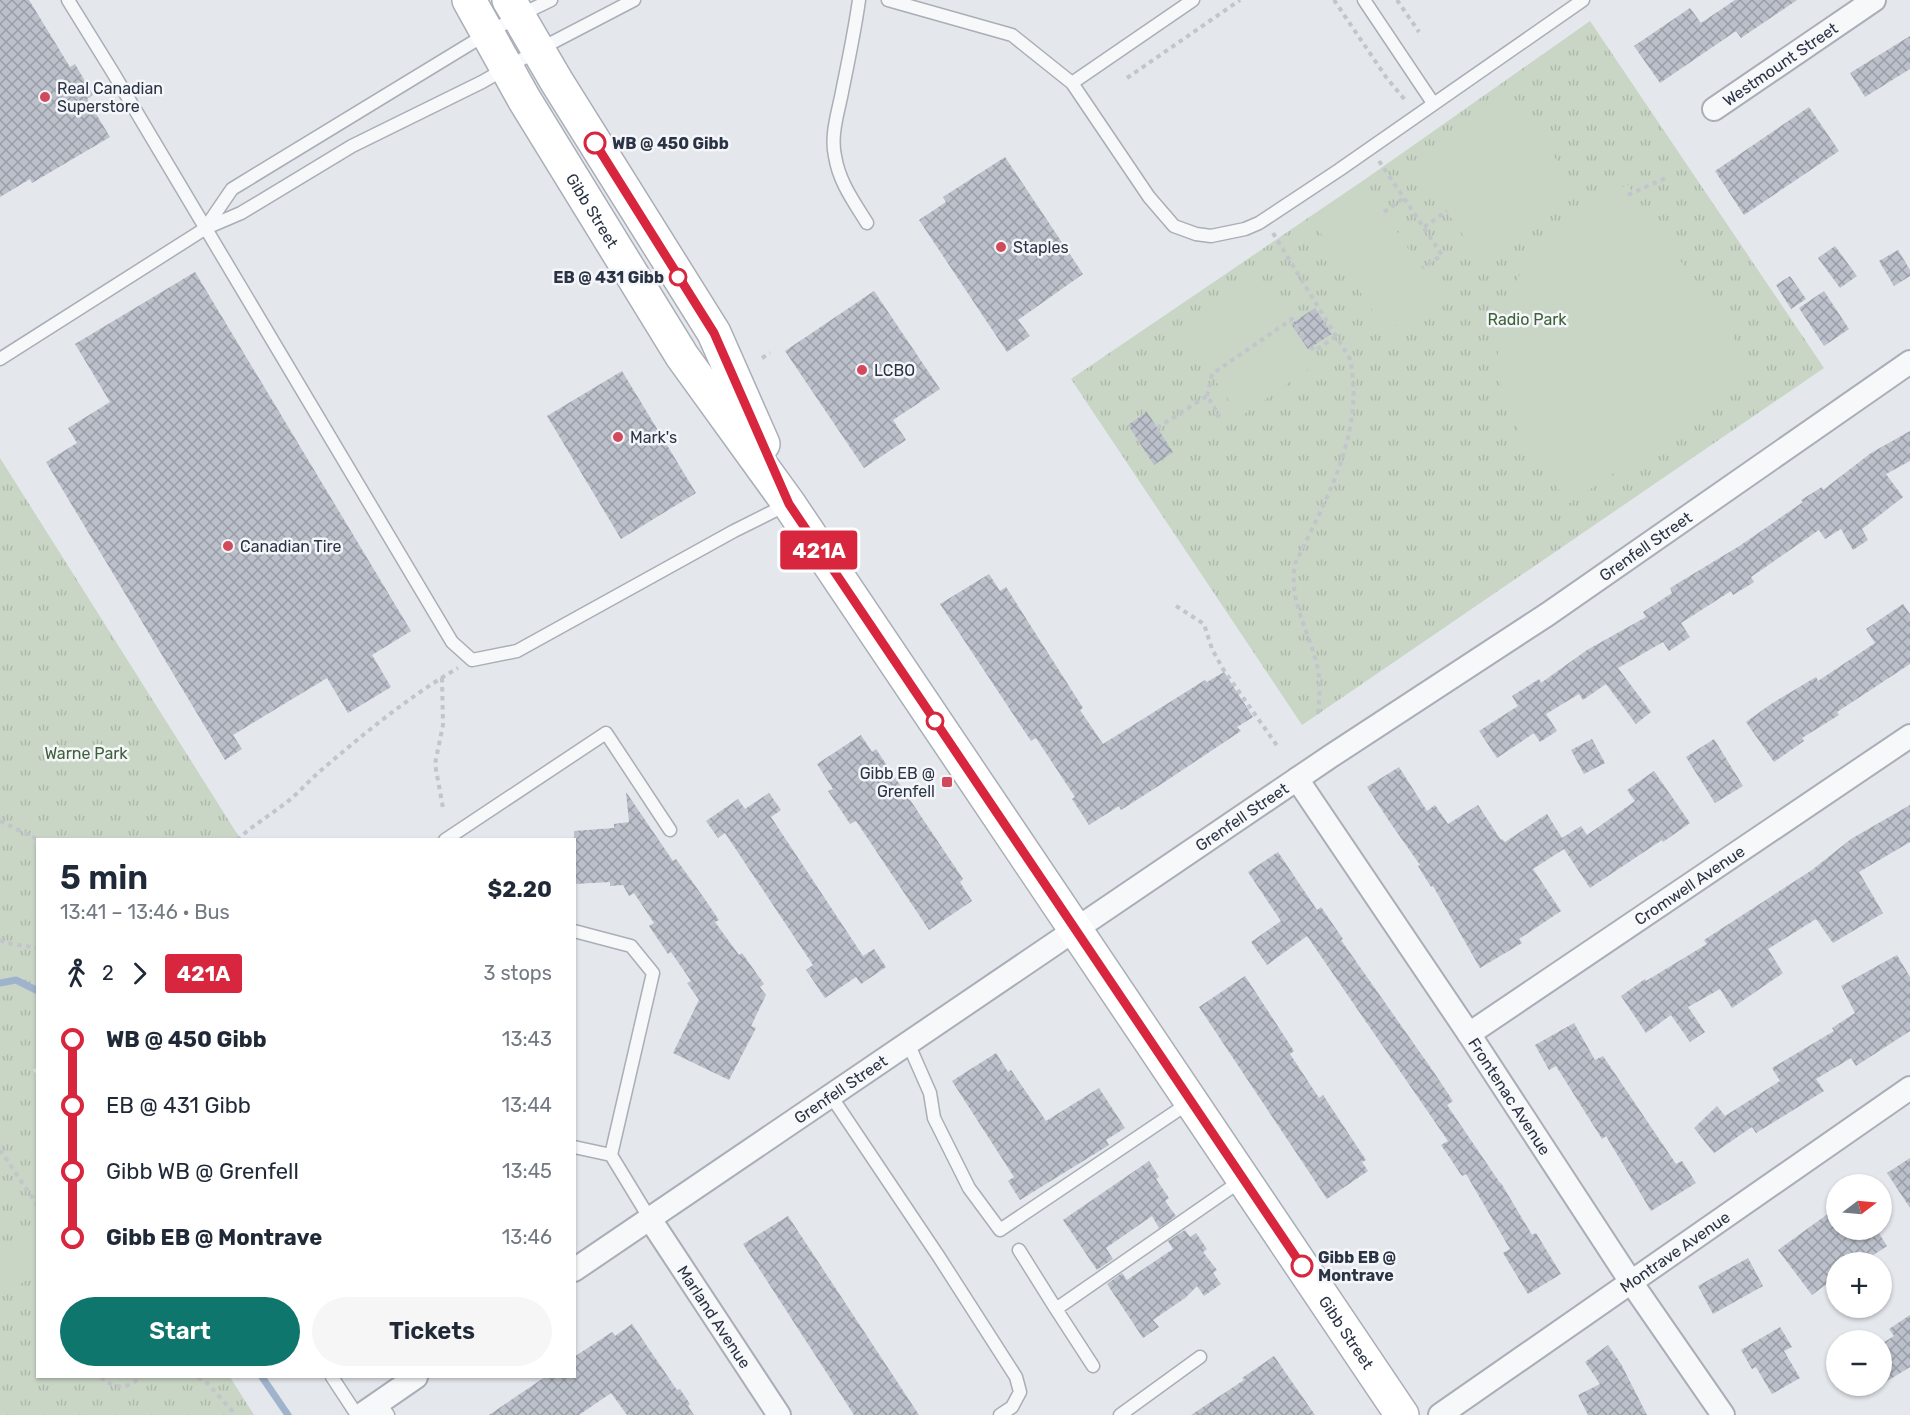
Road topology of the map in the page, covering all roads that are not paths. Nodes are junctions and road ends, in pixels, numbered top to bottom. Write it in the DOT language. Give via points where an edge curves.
graph roads {
  1 [pos="68,0"];
  2 [pos="469,0"];
  3 [pos="551,0"];
  4 [pos="634,0"];
  5 [pos="860,0"];
  6 [pos="888,0"];
  7 [pos="1193,0"];
  8 [pos="1364,0"];
  9 [pos="1583,0"];
  10 [pos="1874,0"];
  11 [pos="932,6"];
  12 [pos="513,8"];
  13 [pos="489,33"];
  14 [pos="538,50"];
  15 [pos="508,68"];
  16 [pos="1072,82"];
  17 [pos="1433,103"];
  18 [pos="1714,109"];
  19 [pos="867,223"];
  20 [pos="206,228"];
  21 [pos="0,359"];
  22 [pos="1910,362"];
  23 [pos="789,504"];
  24 [pos="1910,736"];
  25 [pos="1297,778"];
  26 [pos="670,830"];
  27 [pos="448,838"];
  28 [pos="1075,929"];
  29 [pos="576,932"];
  30 [pos="1469,1034"];
  31 [pos="908,1043"];
  32 [pos="1910,1088"];
  33 [pos="831,1096"];
  34 [pos="1191,1101"];
  35 [pos="576,1147"];
  36 [pos="611,1155"];
  37 [pos="1243,1179"];
  38 [pos="650,1219"];
  39 [pos="1019,1250"];
  40 [pos="576,1269"];
  41 [pos="1631,1282"];
  42 [pos="1056,1309"];
  43 [pos="1200,1357"];
  44 [pos="1093,1366"];
  45 [pos="333,1378"];
  46 [pos="409,1379"];
  47 [pos="772,1410"];
  48 [pos="1135,1411"];
  49 [pos="371,1412"];
  50 [pos="1000,1415"];
  51 [pos="1120,1415"];
  52 [pos="1402,1415"];
  53 [pos="1440,1415"];
  54 [pos="1723,1415"];
  1 -- 20 [label="lane"];
  2 -- 13 [label="main road, Gibb Street"];
  3 -- 12 [label="lane"];
  4 -- 14 [label="lane"];
  5 -- 19 [label="lane" via="833,136 839,174"];
  6 -- 11 [label="lane"];
  7 -- 16 [label="lane"];
  8 -- 17 [label="lane"];
  9 -- 17 [label="lane"];
  10 -- 18 [label="street, Westmount Street"];
  11 -- 16 [label="lane" via="1012,35"];
  12 -- 13 [label="lane"];
  12 -- 14 [label="main road, Gibb Street"];
  13 -- 15 [label="main road, Gibb Street"];
  13 -- 20 [label="lane" via="232,189"];
  14 -- 15 [label="lane"];
  14 -- 23 [label="main road, Gibb Street" via="714,333"];
  15 -- 20 [label="lane" via="352,146 241,213"];
  15 -- 23 [label="main road, Gibb Street" via="682,356"];
  16 -- 17 [label="lane" via="1163,215 1182,230 1211,236 1259,223"];
  20 -- 21 [label="lane"];
  20 -- 23 [label="lane" via="452,642 472,660 517,651"];
  22 -- 25 [label="street, Grenfell Street" via="1548,614"];
  23 -- 28 [label="main road, Gibb Street"];
  24 -- 30 [label="street, Cromwell Avenue"];
  25 -- 28 [label="street, Grenfell Street"];
  25 -- 30 [label="street, Frontenac Avenue"];
  26 -- 27 [label="lane" via="606,733"];
  28 -- 31 [label="street, Grenfell Street"];
  28 -- 34 [label="main road, Gibb Street"];
  29 -- 36 [label="lane" via="631,946 653,973"];
  30 -- 41 [label="street, Frontenac Avenue"];
  31 -- 33 [label="street, Grenfell Street"];
  31 -- 34 [label="lane" via="930,1093 934,1118 969,1188 1000,1230"];
  32 -- 41 [label="street, Montrave Avenue"];
  33 -- 38 [label="street, Grenfell Street"];
  33 -- 50 [label="lane" via="1016,1377 1020,1392 1012,1407"];
  34 -- 37 [label="main road, Gibb Street"];
  35 -- 36 [label="lane"];
  36 -- 38 [label="lane"];
  37 -- 42 [label="lane"];
  37 -- 52 [label="main road, Gibb Street"];
  38 -- 40 [label="street, Grenfell Street"];
  38 -- 47 [label="street, Marland Avenue"];
  39 -- 42 [label="lane"];
  41 -- 53 [label="street, Montrave Avenue"];
  41 -- 54 [label="street, Frontenac Avenue"];
  42 -- 44 [label="lane"];
  43 -- 48 [label="lane"];
  45 -- 49 [label="lane"];
  46 -- 49 [label="street"];
  48 -- 51 [label="lane"];
}
